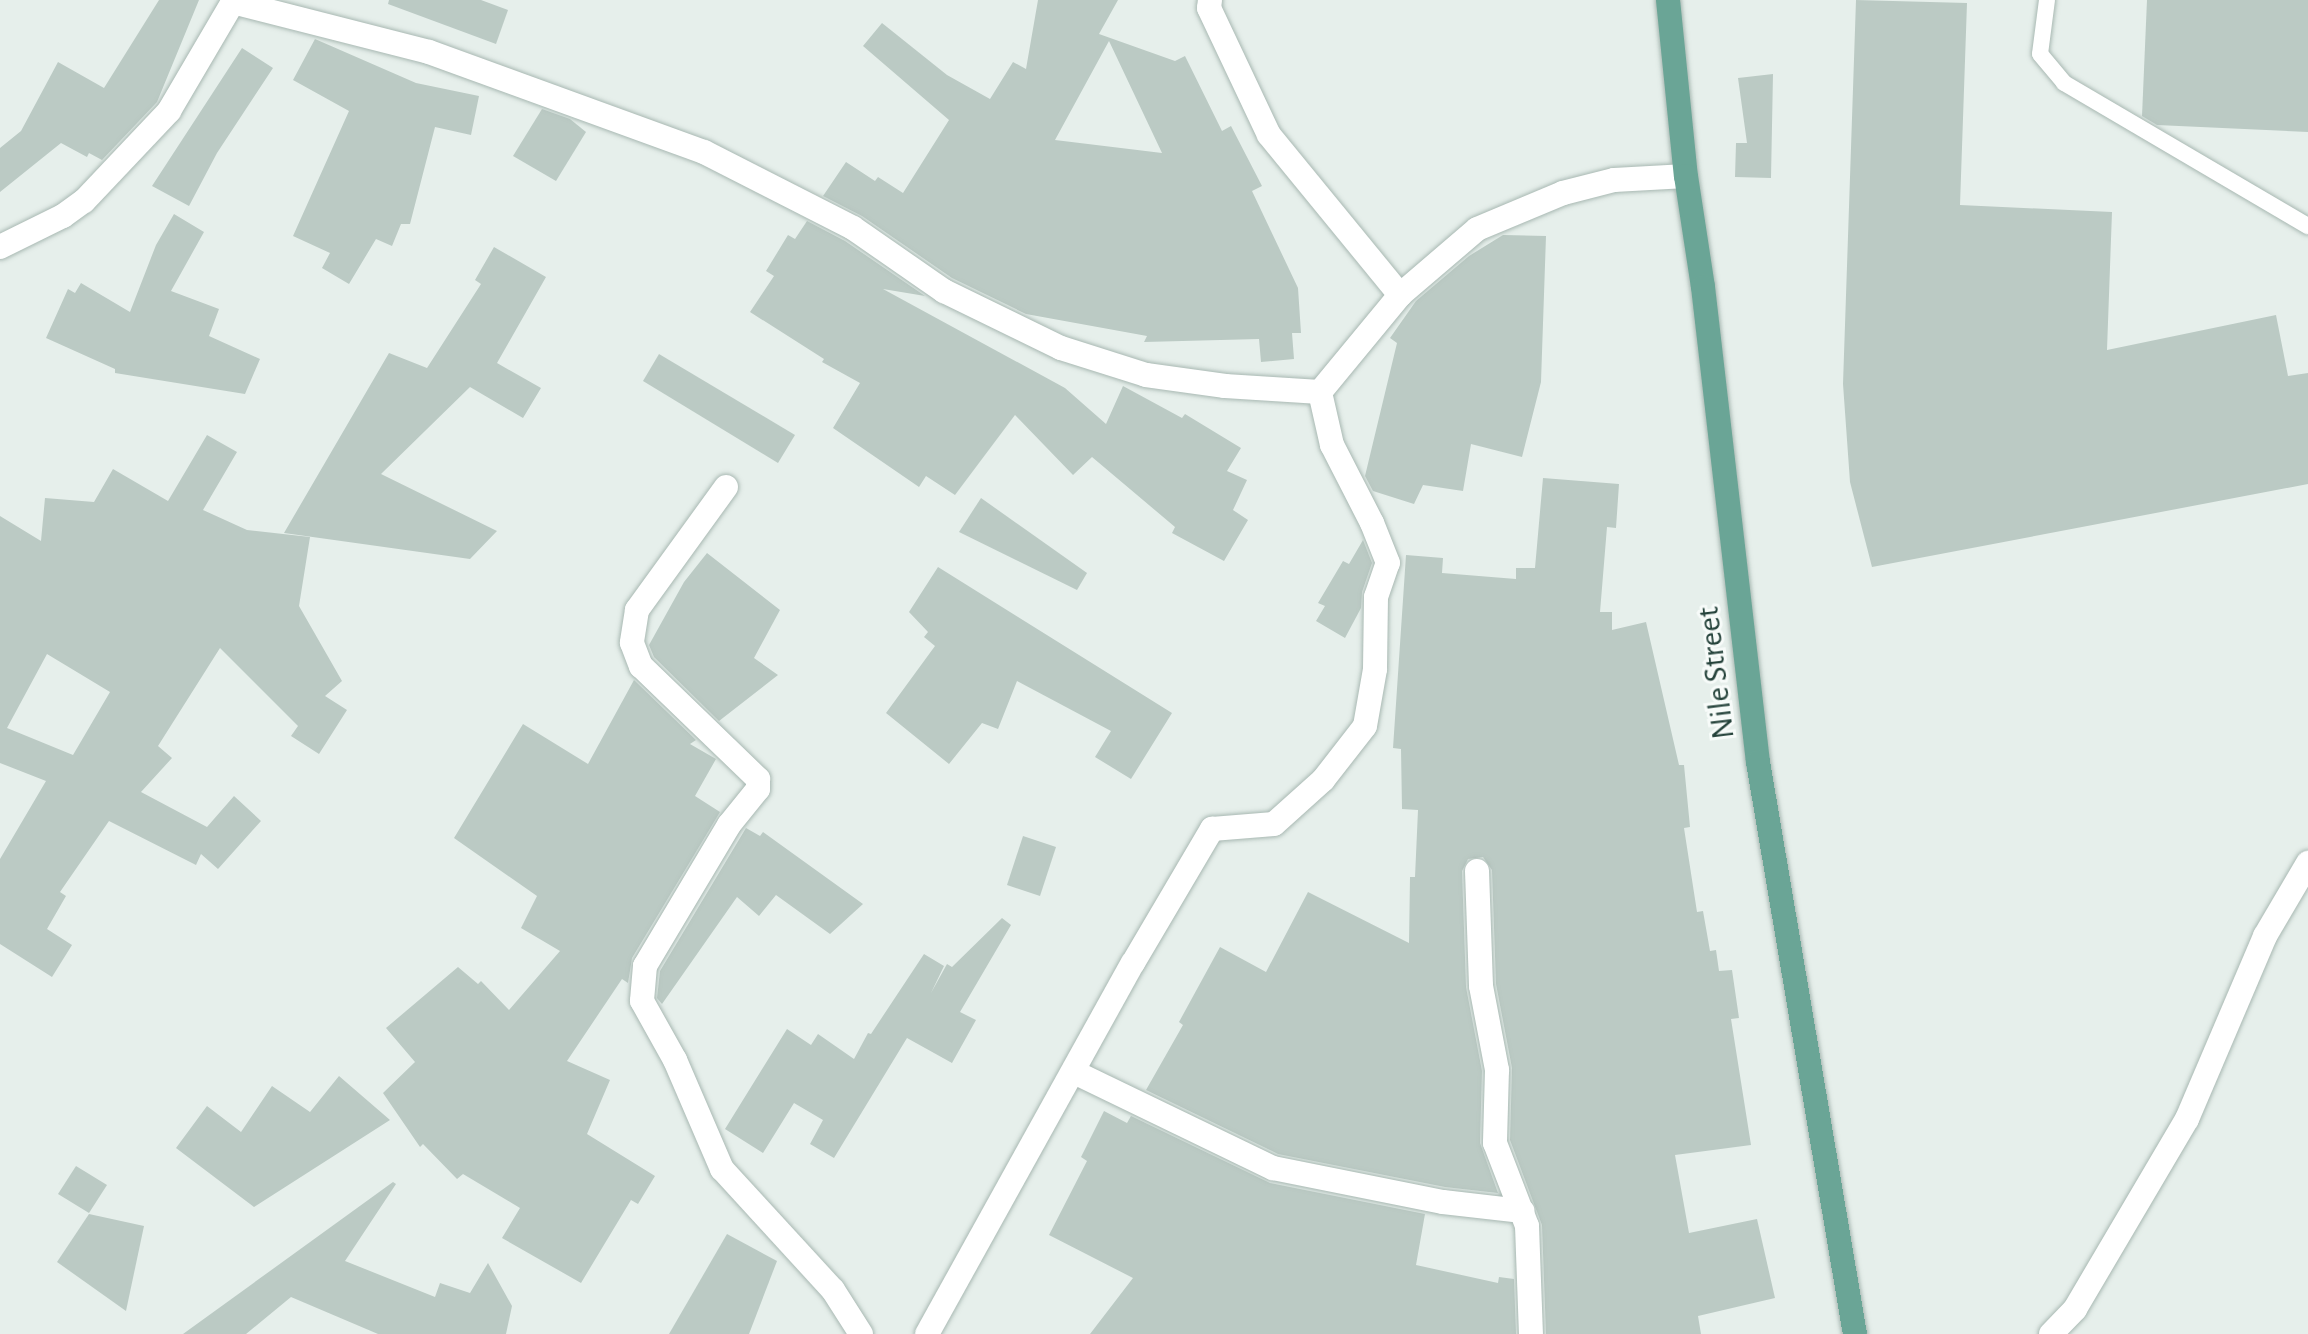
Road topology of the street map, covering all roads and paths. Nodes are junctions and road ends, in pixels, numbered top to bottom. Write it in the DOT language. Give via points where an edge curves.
graph roads {
  1 [pos="1210,0"];
  2 [pos="1668,0"];
  3 [pos="2047,0"];
  4 [pos="233,1"];
  5 [pos="1686,176"];
  6 [pos="2308,226"];
  7 [pos="0,247"];
  8 [pos="1400,295"];
  9 [pos="1320,392"];
  10 [pos="726,487"];
  11 [pos="2308,863"];
  12 [pos="1477,871"];
  13 [pos="1074,1072"];
  14 [pos="1522,1211"];
  15 [pos="861,1334"];
  16 [pos="927,1334"];
  17 [pos="1531,1334"];
  18 [pos="1855,1334"];
  19 [pos="2051,1334"];
  1 -- 8 [label="street" via="1209,8 1269,135"];
  2 -- 5 [label="main road, Nile Street"];
  3 -- 6 [label="lane" via="2040,54 2064,83"];
  4 -- 7 [label="street" via="159,122 84,201"];
  4 -- 9 [label="street" via="429,52 704,152 853,228 944,291 1061,348 1146,375"];
  5 -- 8 [label="street" via="1614,180 1563,193 1477,229"];
  5 -- 18 [label="main road, Nile Street" via="1758,762"];
  8 -- 9 [label="street"];
  9 -- 13 [label="street" via="1332,445 1388,563 1376,597 1375,669 1365,726 1323,780 1274,824 1212,829"];
  10 -- 15 [label="street" via="637,610 632,643 641,666 758,779 758,789 729,825 645,966 642,1001 675,1060 722,1169 833,1290"];
  11 -- 19 [label="street" via="2265,936 2187,1119 2075,1309"];
  12 -- 14 [label="street" via="1481,986 1497,1070 1495,1143"];
  13 -- 14 [label="street" via="1273,1168 1443,1202"];
  13 -- 16 [label="street"];
  14 -- 17 [label="street"];
}
